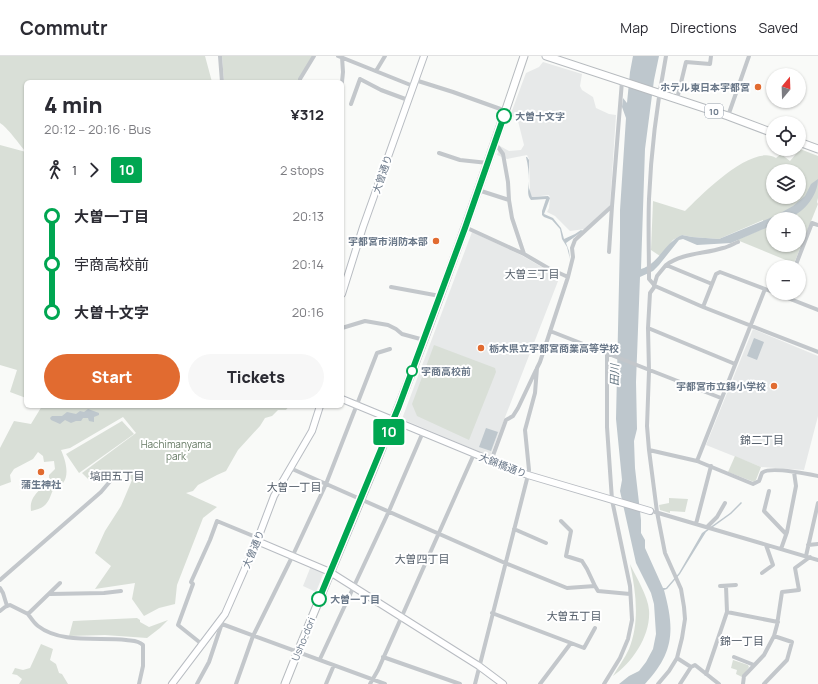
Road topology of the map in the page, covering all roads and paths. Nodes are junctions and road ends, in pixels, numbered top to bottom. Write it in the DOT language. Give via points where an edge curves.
graph roads {
  1 [pos="220,56"];
  2 [pos="314,56"];
  3 [pos="385,56"];
  4 [pos="424,56"];
  5 [pos="524,56"];
  6 [pos="546,56"];
  7 [pos="666,56"];
  8 [pos="711,56"];
  9 [pos="749,56"];
  10 [pos="340,57"];
  11 [pos="376,71"];
  12 [pos="222,80"];
  13 [pos="300,80"];
  14 [pos="342,80"];
  15 [pos="624,82"];
  16 [pos="414,83"];
  17 [pos="656,92"];
  18 [pos="677,99"];
  19 [pos="408,100"];
  20 [pos="351,104"];
  21 [pos="506,111"];
  22 [pos="728,116"];
  23 [pos="766,130"];
  24 [pos="495,143"];
  25 [pos="806,144"];
  26 [pos="816,147"];
  27 [pos="439,153"];
  28 [pos="488,163"];
  29 [pos="478,190"];
  30 [pos="508,200"];
  31 [pos="612,206"];
  32 [pos="818,225"];
  33 [pos="465,228"];
  34 [pos="738,242"];
  35 [pos="609,252"];
  36 [pos="524,254"];
  37 [pos="798,260"];
  38 [pos="666,265"];
  39 [pos="568,277"];
  40 [pos="712,284"];
  41 [pos="344,285"];
  42 [pos="654,286"];
  43 [pos="391,287"];
  44 [pos="765,289"];
  45 [pos="440,296"];
  46 [pos="795,300"];
  47 [pos="704,307"];
  48 [pos="818,310"];
  49 [pos="750,326"];
  50 [pos="344,327"];
  51 [pos="648,328"];
  52 [pos="550,331"];
  53 [pos="424,340"];
  54 [pos="390,349"];
  55 [pos="818,352"];
  56 [pos="607,354"];
  57 [pos="735,364"];
  58 [pos="537,368"];
  59 [pos="647,370"];
  60 [pos="722,398"];
  61 [pos="344,400"];
  62 [pos="357,405"];
  63 [pos="319,408"];
  64 [pos="394,420"];
  65 [pos="423,432"];
  66 [pos="649,450"];
  67 [pos="474,454"];
  68 [pos="491,461"];
  69 [pos="697,461"];
  70 [pos="711,466"];
  71 [pos="290,468"];
  72 [pos="794,472"];
  73 [pos="528,475"];
  74 [pos="818,476"];
  75 [pos="112,479"];
  76 [pos="326,484"];
  77 [pos="769,491"];
  78 [pos="361,498"];
  79 [pos="614,500"];
  80 [pos="725,503"];
  81 [pos="818,503"];
  82 [pos="388,511"];
  83 [pos="654,511"];
  84 [pos="562,521"];
  85 [pos="696,524"];
  86 [pos="706,527"];
  87 [pos="514,529"];
  88 [pos="438,533"];
  89 [pos="786,534"];
  90 [pos="258,539"];
  91 [pos="546,543"];
  92 [pos="766,544"];
  93 [pos="818,544"];
  94 [pos="808,545"];
  95 [pos="781,549"];
  96 [pos="293,555"];
  97 [pos="808,557"];
  98 [pos="818,560"];
  99 [pos="505,563"];
  100 [pos="330,572"];
  101 [pos="762,573"];
  102 [pos="0,580"];
  103 [pos="60,584"];
  104 [pos="736,585"];
  105 [pos="353,586"];
  106 [pos="595,586"];
  107 [pos="720,586"];
  108 [pos="726,586"];
  109 [pos="0,588"];
  110 [pos="121,591"];
  111 [pos="49,594"];
  112 [pos="630,594"];
  113 [pos="8,606"];
  114 [pos="0,611"];
  115 [pos="727,612"];
  116 [pos="492,613"];
  117 [pos="28,614"];
  118 [pos="225,614"];
  119 [pos="401,616"];
  120 [pos="778,622"];
  121 [pos="222,624"];
  122 [pos="595,628"];
  123 [pos="253,636"];
  124 [pos="774,636"];
  125 [pos="571,644"];
  126 [pos="203,645"];
  127 [pos="298,652"];
  128 [pos="383,657"];
  129 [pos="734,657"];
  130 [pos="677,658"];
  131 [pos="320,659"];
  132 [pos="334,665"];
  133 [pos="754,665"];
  134 [pos="479,666"];
  135 [pos="691,667"];
  136 [pos="706,674"];
  137 [pos="373,679"];
  138 [pos="139,684"];
  139 [pos="172,684"];
  140 [pos="197,684"];
  141 [pos="236,684"];
  142 [pos="285,684"];
  143 [pos="326,684"];
  144 [pos="370,684"];
  145 [pos="385,684"];
  146 [pos="460,684"];
  147 [pos="475,684"];
  148 [pos="503,684"];
  149 [pos="540,684"];
  150 [pos="604,684"];
  151 [pos="658,684"];
  152 [pos="680,684"];
  153 [pos="720,684"];
  154 [pos="743,684"];
  155 [pos="764,684"];
  1 -- 12 [label="street"];
  2 -- 13 [label="street"];
  3 -- 11 [label="street"];
  4 -- 16 [label="street, 大曽通り"];
  5 -- 21 [label="main road, Usho-dori"];
  6 -- 15 [label="main road, 10"];
  7 -- 17 [label="street"];
  8 -- 18 [label="street" via="710,64 686,62"];
  9 -- 22 [label="street"];
  10 -- 11 [label="street"];
  10 -- 14 [label="street"];
  11 -- 16 [label="street"];
  15 -- 17 [label="main road, 10"];
  15 -- 31 [label="street"];
  16 -- 19 [label="street, 大曽通り"];
  16 -- 21 [label="street" via="453,92"];
  17 -- 18 [label="main road, 10"];
  17 -- 42 [label="street" via="649,201 649,279"];
  18 -- 22 [label="main road, 10"];
  19 -- 20 [label="street" via="360,79"];
  19 -- 41 [label="street, 大曽通り"];
  21 -- 24 [label="main road, Usho-dori"];
  22 -- 23 [label="main road, 10"];
  24 -- 28 [label="main road, Usho-dori"];
  24 -- 30 [label="street" via="503,154"];
  25 -- 26 [label="main road"];
  27 -- 28 [label="street" via="460,160"];
  28 -- 29 [label="main road, Usho-dori"];
  29 -- 30 [label="street"];
  29 -- 33 [label="main road, Usho-dori"];
  30 -- 36 [label="street"];
  31 -- 35 [label="street"];
  31 -- 39 [label="street" via="575,240"];
  32 -- 37 [label="street" via="812,223"];
  33 -- 36 [label="street"];
  33 -- 45 [label="main road, Usho-dori"];
  34 -- 38 [label="street" via="672,260"];
  36 -- 39 [label="street"];
  38 -- 40 [label="street"];
  38 -- 42 [label="street" via="657,276"];
  39 -- 52 [label="street"];
  40 -- 44 [label="street" via="716,274 720,272"];
  40 -- 47 [label="street"];
  42 -- 47 [label="street"];
  42 -- 51 [label="street" via="650,293"];
  43 -- 45 [label="street"];
  44 -- 49 [label="street"];
  45 -- 53 [label="main road, Usho-dori"];
  46 -- 48 [label="street"];
  47 -- 49 [label="street"];
  49 -- 55 [label="street"];
  49 -- 57 [label="street"];
  50 -- 53 [label="street" via="365,321 388,325 402,334"];
  51 -- 57 [label="street"];
  51 -- 59 [label="street"];
  52 -- 56 [label="street"];
  52 -- 58 [label="street"];
  53 -- 64 [label="main road, Usho-dori"];
  54 -- 62 [label="street" via="377,353"];
  56 -- 59 [label="street"];
  56 -- 79 [label="street" via="607,427"];
  57 -- 60 [label="street"];
  58 -- 68 [label="street" via="518,408 513,416 506,420"];
  58 -- 73 [label="street" via="535,393 525,430"];
  59 -- 60 [label="street"];
  59 -- 66 [label="street"];
  60 -- 69 [label="street"];
  61 -- 62 [label="street, 大錦橋通り"];
  62 -- 64 [label="street, 大錦橋通り"];
  62 -- 76 [label="street"];
  63 -- 71 [label="street, 大曽通り" via="312,431"];
  64 -- 65 [label="street, 大錦橋通り"];
  64 -- 78 [label="main road, Usho-dori"];
  65 -- 67 [label="street, 大錦橋通り"];
  65 -- 82 [label="street"];
  66 -- 69 [label="street"];
  66 -- 83 [label="street"];
  67 -- 68 [label="street, 大錦橋通り"];
  67 -- 88 [label="street"];
  68 -- 73 [label="street, 大錦橋通り"];
  69 -- 70 [label="street"];
  70 -- 72 [label="street" via="753,484 759,481 762,473 767,470"];
  70 -- 85 [label="street"];
  71 -- 76 [label="street"];
  71 -- 90 [label="street, 大曽通り" via="274,496"];
  72 -- 74 [label="street"];
  72 -- 89 [label="street" via="796,486"];
  73 -- 79 [label="street, 大錦橋通り"];
  73 -- 87 [label="street"];
  75 -- 102 [label="street" via="101,492"];
  76 -- 78 [label="street"];
  76 -- 96 [label="street"];
  77 -- 89 [label="street" via="764,511"];
  78 -- 82 [label="street"];
  78 -- 100 [label="main road, Usho-dori"];
  79 -- 83 [label="street, 大錦橋通り"];
  79 -- 112 [label="street"];
  80 -- 86 [label="street" via="717,517"];
  81 -- 94 [label="street"];
  82 -- 88 [label="street"];
  82 -- 105 [label="street"];
  83 -- 85 [label="street"];
  83 -- 130 [label="street" via="665,554 680,589 684,607 685,619"];
  84 -- 106 [label="street" via="571,532 566,556 582,561"];
  85 -- 86 [label="street"];
  86 -- 92 [label="street"];
  87 -- 91 [label="street"];
  87 -- 99 [label="street"];
  88 -- 99 [label="street"];
  88 -- 119 [label="street"];
  89 -- 95 [label="street"];
  90 -- 96 [label="street"];
  90 -- 118 [label="street, 大曽通り"];
  90 -- 126 [label="street" via="217,521 191,582 193,584 178,625"];
  92 -- 95 [label="street"];
  92 -- 101 [label="street" via="773,564"];
  93 -- 94 [label="street"];
  94 -- 97 [label="street"];
  95 -- 97 [label="street"];
  96 -- 100 [label="street"];
  96 -- 123 [label="street"];
  97 -- 98 [label="street"];
  97 -- 120 [label="street" via="795,568 799,590 782,592"];
  99 -- 106 [label="street" via="567,588"];
  99 -- 116 [label="street"];
  100 -- 105 [label="street"];
  100 -- 127 [label="main road, Usho-dori"];
  103 -- 111 [label="street"];
  104 -- 108 [label="street"];
  105 -- 119 [label="street"];
  105 -- 131 [label="street"];
  106 -- 112 [label="street" via="598,591"];
  107 -- 108 [label="street"];
  108 -- 115 [label="street"];
  109 -- 113 [label="street"];
  110 -- 111 [label="street"];
  111 -- 117 [label="street"];
  112 -- 150 [label="street" via="632,620 628,639"];
  113 -- 114 [label="street"];
  113 -- 117 [label="street"];
  115 -- 120 [label="street"];
  115 -- 136 [label="street"];
  116 -- 125 [label="street"];
  116 -- 134 [label="street"];
  117 -- 138 [label="street" via="37,626 66,638 110,638 139,642 143,645 143,666"];
  118 -- 121 [label="street"];
  118 -- 126 [label="street, 大曽通り"];
  119 -- 128 [label="street"];
  119 -- 134 [label="street"];
  120 -- 124 [label="street"];
  121 -- 123 [label="street"];
  121 -- 140 [label="street" via="209,662"];
  122 -- 125 [label="street" via="584,648"];
  123 -- 127 [label="street"];
  123 -- 141 [label="street"];
  124 -- 133 [label="street" via="764,655"];
  124 -- 155 [label="street" via="792,642 787,660"];
  125 -- 149 [label="street"];
  126 -- 139 [label="street, 大曽通り"];
  127 -- 131 [label="street"];
  127 -- 142 [label="main road, Usho-dori"];
  128 -- 137 [label="street"];
  128 -- 146 [label="street"];
  129 -- 133 [label="street"];
  130 -- 135 [label="street"];
  130 -- 151 [label="street"];
  131 -- 132 [label="street"];
  132 -- 137 [label="street"];
  132 -- 143 [label="street"];
  133 -- 154 [label="street" via="744,676"];
  134 -- 147 [label="street"];
  134 -- 148 [label="street"];
  135 -- 136 [label="street" via="695,665"];
  135 -- 152 [label="street"];
  136 -- 153 [label="street"];
  137 -- 144 [label="street"];
  137 -- 145 [label="street"];
}
